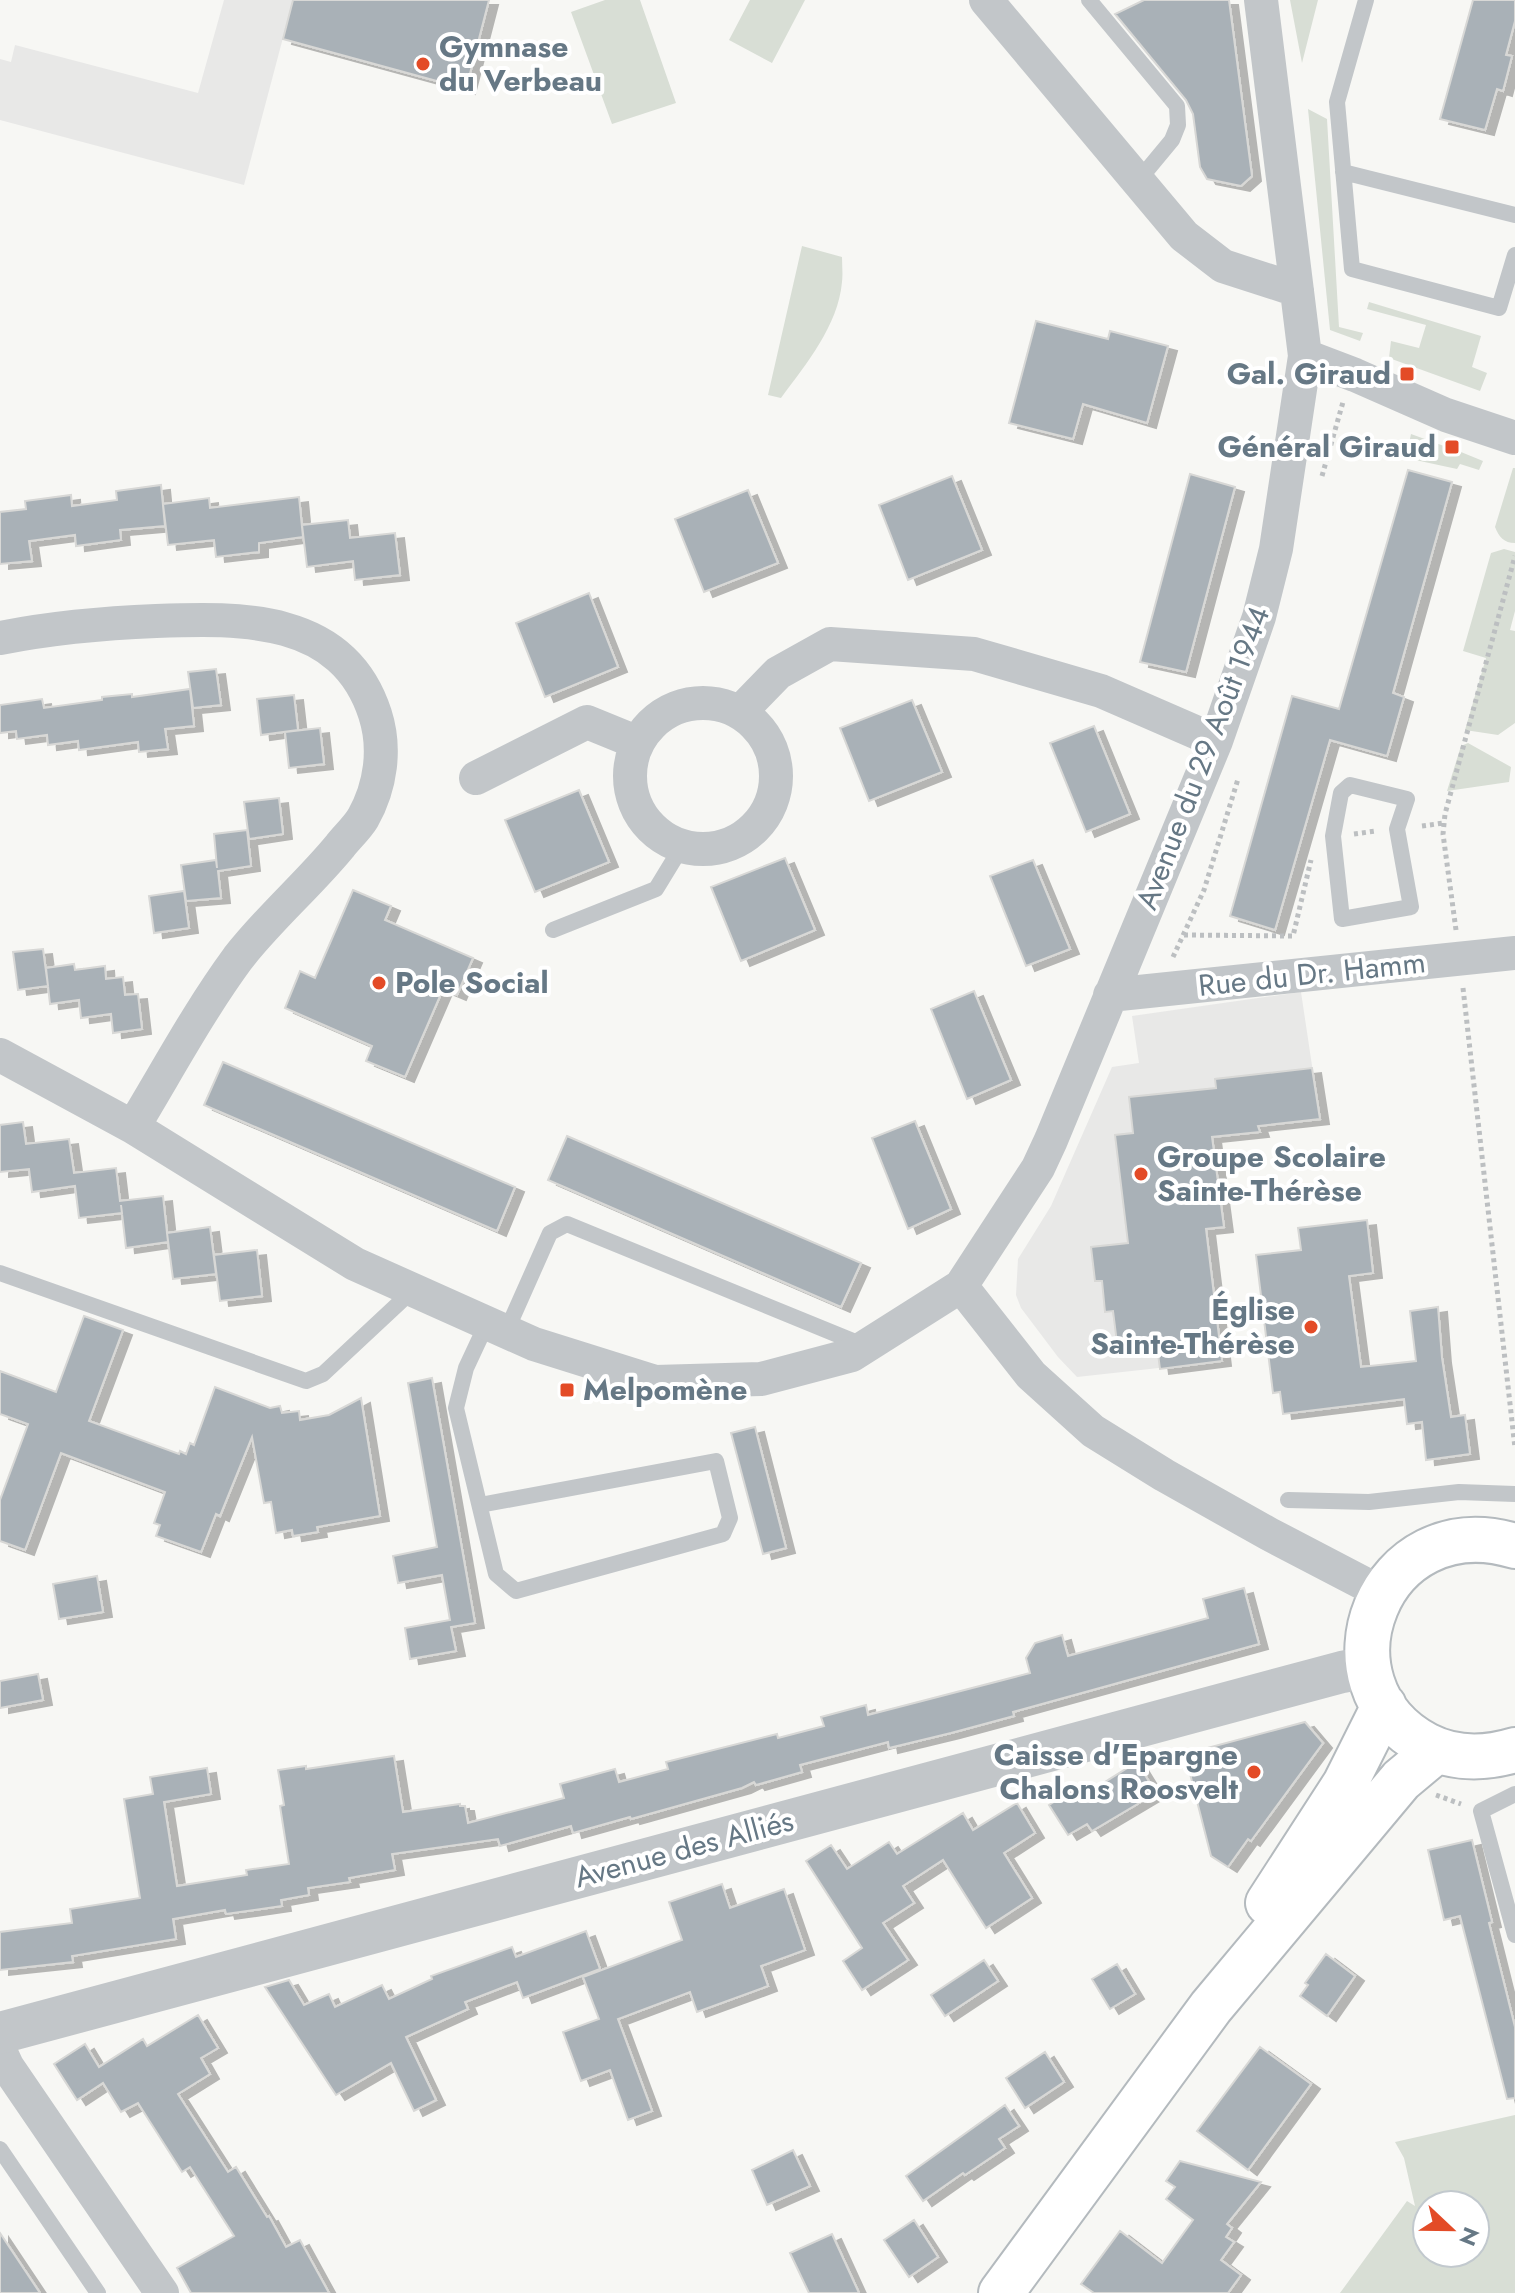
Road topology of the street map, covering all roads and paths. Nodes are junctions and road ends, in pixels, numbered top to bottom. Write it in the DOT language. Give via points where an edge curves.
graph roads {
  1 [pos="986,0"];
  2 [pos="1089,0"];
  3 [pos="1261,0"];
  4 [pos="1366,0"];
  5 [pos="1343,172"];
  6 [pos="1138,181"];
  7 [pos="1515,215"];
  8 [pos="1515,255"];
  9 [pos="1297,290"];
  10 [pos="1305,356"];
  11 [pos="1515,438"];
  12 [pos="1515,556"];
  13 [pos="0,638"];
  14 [pos="741,711"];
  15 [pos="1216,741"];
  16 [pos="636,742"];
  17 [pos="476,778"];
  18 [pos="1333,836"];
  19 [pos="681,848"];
  20 [pos="553,930"];
  21 [pos="1515,953"];
  22 [pos="1459,958"];
  23 [pos="1110,995"];
  24 [pos="0,1055"];
  25 [pos="133,1127"];
  26 [pos="0,1273"];
  27 [pos="961,1286"];
  28 [pos="413,1290"];
  29 [pos="496,1328"];
  30 [pos="865,1346"];
  31 [pos="1515,1448"];
  32 [pos="1515,1494"];
  33 [pos="1288,1500"];
  34 [pos="480,1505"];
  35 [pos="1505,1539"];
  36 [pos="1382,1593"];
  37 [pos="1376,1687"];
  38 [pos="1437,1750"];
  39 [pos="1515,1750"];
  40 [pos="1515,1794"];
  41 [pos="1515,1935"];
  42 [pos="1211,2007"];
  43 [pos="0,2033"];
  44 [pos="0,2051"];
  45 [pos="0,2149"];
  46 [pos="98,2293"];
  47 [pos="162,2293"];
  48 [pos="1001,2293"];
  1 -- 6 [label="street"];
  2 -- 6 [label="lane" via="1177,106 1172,140"];
  3 -- 9 [label="street, Avenue du 29 Août 1944"];
  4 -- 5 [label="lane" via="1337,102"];
  5 -- 7 [label="lane"];
  5 -- 8 [label="lane" via="1352,269 1499,308"];
  6 -- 9 [label="street" via="1184,236 1223,266"];
  9 -- 10 [label="street, Avenue du 29 Août 1944"];
  10 -- 11 [label="street"];
  10 -- 15 [label="street, Avenue du 29 Août 1944" via="1276,549 1259,617"];
  12 -- 22 [label="path" via="1445,814"];
  13 -- 25 [label="street" via="132,622 212,619 272,625 320,642 340,657 370,697 380,729 382,756 362,819 239,957"];
  14 -- 15 [label="street" via="778,673 830,644 974,654 1101,691"];
  14 -- 16 [label="street" via="702,701 664,712"];
  14 -- 19 [label="street" via="771,743 778,786 761,825 725,849"];
  15 -- 23 [label="street, Avenue du 29 Août 1944"];
  16 -- 17 [label="street" via="587,722"];
  16 -- 19 [label="street" via="629,784 645,824"];
  18 -- 18 [label="lane" via="1342,919 1411,907 1397,829 1407,799 1350,785 1341,793"];
  19 -- 20 [label="lane" via="656,889"];
  21 -- 22 [label="street, Rue du Dr. Hamm"];
  22 -- 23 [label="street, Rue du Dr. Hamm"];
  22 -- 31 [label="path"];
  23 -- 27 [label="street, Avenue du 29 Août 1944" via="1038,1168"];
  24 -- 25 [label="street"];
  25 -- 28 [label="street" via="355,1264"];
  26 -- 28 [label="lane" via="306,1381 323,1374"];
  27 -- 30 [label="street"];
  27 -- 36 [label="street" via="1031,1375 1093,1431"];
  28 -- 29 [label="street"];
  29 -- 30 [label="street" via="655,1382 761,1379 852,1355"];
  29 -- 30 [label="lane" via="550,1233 567,1224"];
  29 -- 34 [label="lane" via="466,1368 456,1408"];
  32 -- 33 [label="lane" via="1459,1492 1369,1502"];
  34 -- 34 [label="lane" via="496,1574 516,1591 723,1534 730,1518 716,1461"];
  35 -- 36 [label="main road" via="1443,1544 1419,1555"];
  36 -- 37 [label="main road" via="1368,1635"];
  37 -- 38 [label="main road" via="1398,1725"];
  37 -- 42 [label="main road" via="1345,1784 1273,1893"];
  37 -- 43 [label="street, Avenue des Alliés" via="1342,1672"];
  38 -- 39 [label="main road" via="1478,1757"];
  38 -- 42 [label="main road" via="1401,1780"];
  40 -- 41 [label="lane" via="1481,1811"];
  42 -- 48 [label="main road"];
  44 -- 47 [label="street"];
  45 -- 46 [label="lane"];
}
